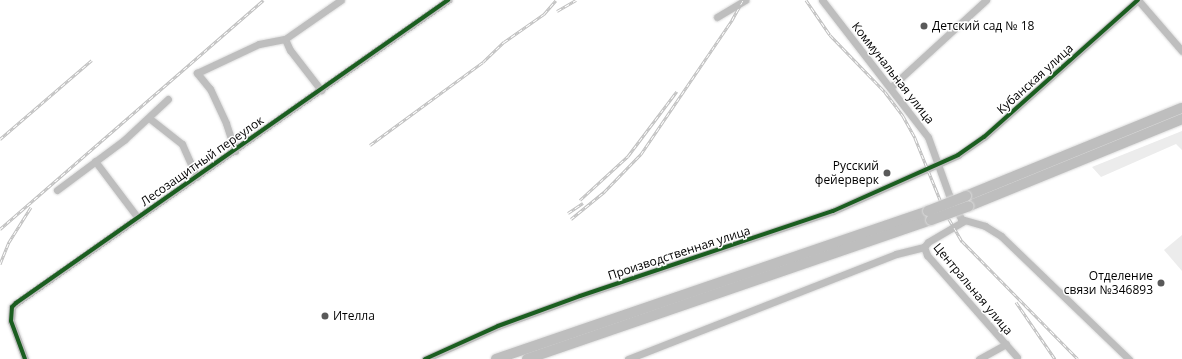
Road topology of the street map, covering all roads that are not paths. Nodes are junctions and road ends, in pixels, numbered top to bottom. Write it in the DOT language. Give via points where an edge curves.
graph roads {
  1 [pos="341,0"];
  2 [pos="448,0"];
  3 [pos="745,0"];
  4 [pos="822,0"];
  5 [pos="986,0"];
  6 [pos="1138,0"];
  7 [pos="440,3"];
  8 [pos="717,18"];
  9 [pos="285,39"];
  10 [pos="1182,51"];
  11 [pos="891,87"];
  12 [pos="321,90"];
  13 [pos="168,99"];
  14 [pos="1182,108"];
  15 [pos="149,118"];
  16 [pos="1182,119"];
  17 [pos="235,151"];
  18 [pos="95,161"];
  19 [pos="939,163"];
  20 [pos="197,177"];
  21 [pos="57,190"];
  22 [pos="967,201"];
  23 [pos="930,216"];
  24 [pos="138,218"];
  25 [pos="964,221"];
  26 [pos="924,247"];
  27 [pos="1006,344"];
  28 [pos="1017,357"];
  29 [pos="25,359"];
  30 [pos="424,359"];
  31 [pos="496,359"];
  32 [pos="527,359"];
  33 [pos="628,359"];
  34 [pos="979,359"];
  35 [pos="1130,359"];
  1 -- 9 [label="street"];
  2 -- 7 [label="street, Лесозащитный переулок"];
  3 -- 8 [label="street"];
  4 -- 11 [label="street, Коммунальная улица"];
  5 -- 11 [label="street"];
  6 -- 10 [label="street"];
  6 -- 19 [label="street, Кубанская улица" via="984,137 958,155"];
  7 -- 12 [label="street, Лесозащитный переулок"];
  9 -- 12 [label="street" via="290,50"];
  9 -- 17 [label="street" via="259,44 197,73 210,89 226,123"];
  11 -- 19 [label="street, Коммунальная улица" via="928,137"];
  12 -- 17 [label="street, Лесозащитный переулок"];
  13 -- 15 [label="street"];
  14 -- 22 [label="highway"];
  15 -- 18 [label="street"];
  15 -- 20 [label="street" via="182,144"];
  16 -- 22 [label="highway"];
  17 -- 20 [label="street, Лесозащитный переулок"];
  18 -- 21 [label="street"];
  18 -- 24 [label="street"];
  19 -- 25 [label="street, Коммунальная улица" via="957,214"];
  19 -- 30 [label="street, Производственная улица" via="833,211 580,296 498,326"];
  20 -- 24 [label="street, Лесозащитный переулок"];
  22 -- 23 [label="highway, bridge"];
  23 -- 31 [label="highway"];
  23 -- 32 [label="highway"];
  24 -- 29 [label="street, Лесозащитный переулок" via="12,307 11,321"];
  25 -- 26 [label="street" via="928,242"];
  25 -- 35 [label="street" via="985,226 1001,236"];
  26 -- 27 [label="street, Центральная улица" via="927,255"];
  26 -- 33 [label="street" via="896,254"];
  27 -- 28 [label="street, Центральная улица"];
  27 -- 34 [label="street, Центральная улица"];
}
